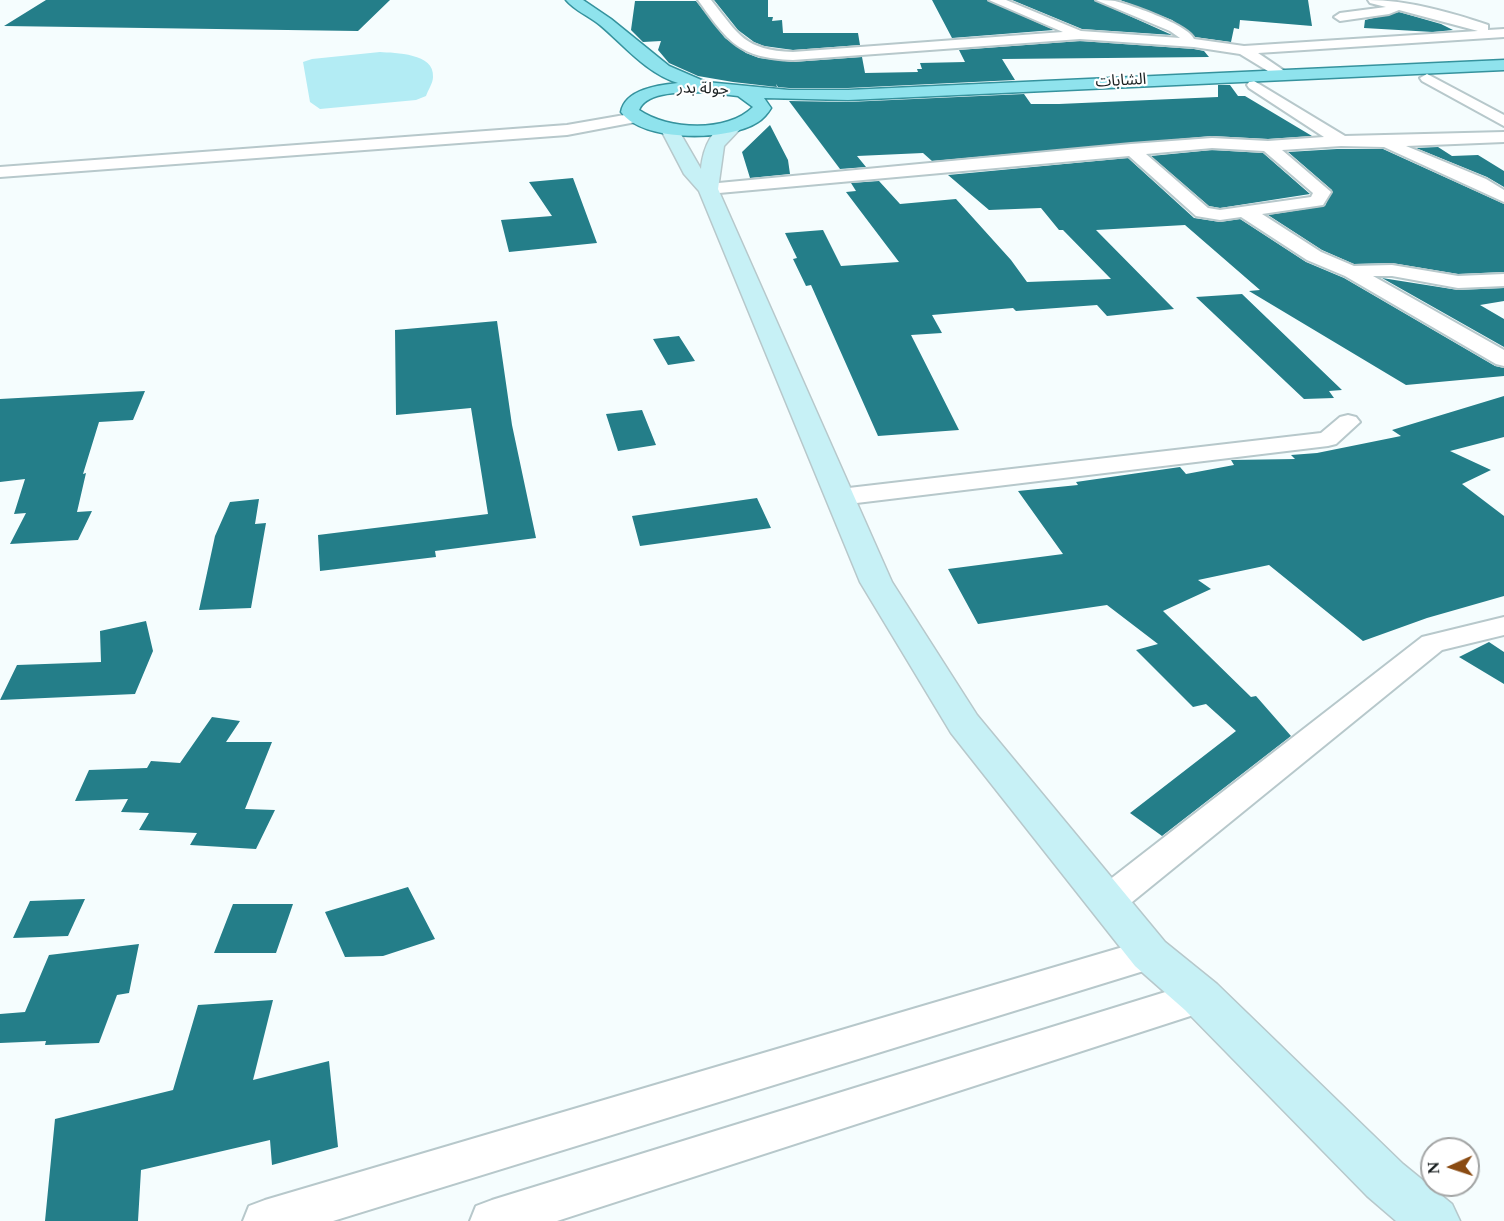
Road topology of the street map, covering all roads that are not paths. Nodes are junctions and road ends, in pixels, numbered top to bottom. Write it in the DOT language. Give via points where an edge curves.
graph roads {
  1 [pos="704,0"];
  2 [pos="995,0"];
  3 [pos="1102,0"];
  4 [pos="1374,0"];
  5 [pos="565,2"];
  6 [pos="1405,2"];
  7 [pos="1340,17"];
  8 [pos="1500,34"];
  9 [pos="1080,35"];
  10 [pos="1194,43"];
  11 [pos="1245,50"];
  12 [pos="1504,65"];
  13 [pos="1504,74"];
  14 [pos="1281,75"];
  15 [pos="1427,78"];
  16 [pos="636,83"];
  17 [pos="1254,86"];
  18 [pos="730,90"];
  19 [pos="758,115"];
  20 [pos="636,118"];
  21 [pos="1504,121"];
  22 [pos="735,125"];
  23 [pos="669,128"];
  24 [pos="1504,137"];
  25 [pos="1341,141"];
  26 [pos="1377,142"];
  27 [pos="1268,146"];
  28 [pos="1131,149"];
  29 [pos="0,172"];
  30 [pos="708,189"];
  31 [pos="1504,197"];
  32 [pos="1247,213"];
  33 [pos="1352,272"];
  34 [pos="1504,280"];
  35 [pos="1504,359"];
  36 [pos="1348,422"];
  37 [pos="840,497"];
  38 [pos="1504,626"];
  39 [pos="1108,901"];
  40 [pos="1150,954"];
  41 [pos="1202,997"];
  42 [pos="266,1221"];
  43 [pos="492,1221"];
  44 [pos="1434,1221"];
  1 -- 9 [label="street" via="738,42 749,51 767,56"];
  2 -- 9 [label="street"];
  3 -- 10 [label="street" via="1175,28"];
  4 -- 6 [label="street"];
  5 -- 16 [label="main road"];
  5 -- 18 [label="main road" via="596,13 660,70"];
  6 -- 7 [label="street" via="1389,10"];
  6 -- 8 [label="street"];
  8 -- 11 [label="street"];
  9 -- 10 [label="street"];
  10 -- 11 [label="street"];
  11 -- 14 [label="street"];
  12 -- 14 [label="main road, الشابات"];
  13 -- 15 [label="main road, الشابات"];
  14 -- 18 [label="main road, الشابات" via="848,95"];
  15 -- 17 [label="main road, الشابات"];
  15 -- 21 [label="street"];
  16 -- 18 [label="main road, جولة بدر" via="648,94 683,87"];
  16 -- 20 [label="main road" via="630,112"];
  17 -- 19 [label="main road, الشابات" via="854,104"];
  17 -- 25 [label="street"];
  18 -- 19 [label="main road, جولة بدر" via="760,102"];
  19 -- 22 [label="main road, جولة بدر"];
  20 -- 23 [label="main road, جولة بدر"];
  20 -- 29 [label="street" via="567,130"];
  22 -- 23 [label="main road, جولة بدر"];
  22 -- 30 [label="main road" via="712,146"];
  23 -- 30 [label="main road" via="694,174"];
  24 -- 26 [label="street"];
  25 -- 26 [label="street"];
  25 -- 27 [label="street"];
  26 -- 31 [label="street" via="1405,150"];
  27 -- 28 [label="street" via="1212,143"];
  27 -- 32 [label="street" via="1322,192 1317,201"];
  28 -- 30 [label="street"];
  28 -- 32 [label="street" via="1203,212"];
  30 -- 37 [label="main road"];
  32 -- 33 [label="street" via="1314,256"];
  33 -- 34 [label="street" via="1385,269 1459,282"];
  33 -- 35 [label="street"];
  36 -- 37 [label="street" via="1328,439"];
  37 -- 39 [label="main road" via="876,582 964,724"];
  38 -- 39 [label="street" via="1432,643"];
  39 -- 40 [label="main road"];
  40 -- 41 [label="main road"];
  40 -- 42 [label="street"];
  41 -- 43 [label="street"];
  41 -- 44 [label="main road" via="1384,1180"];
}
